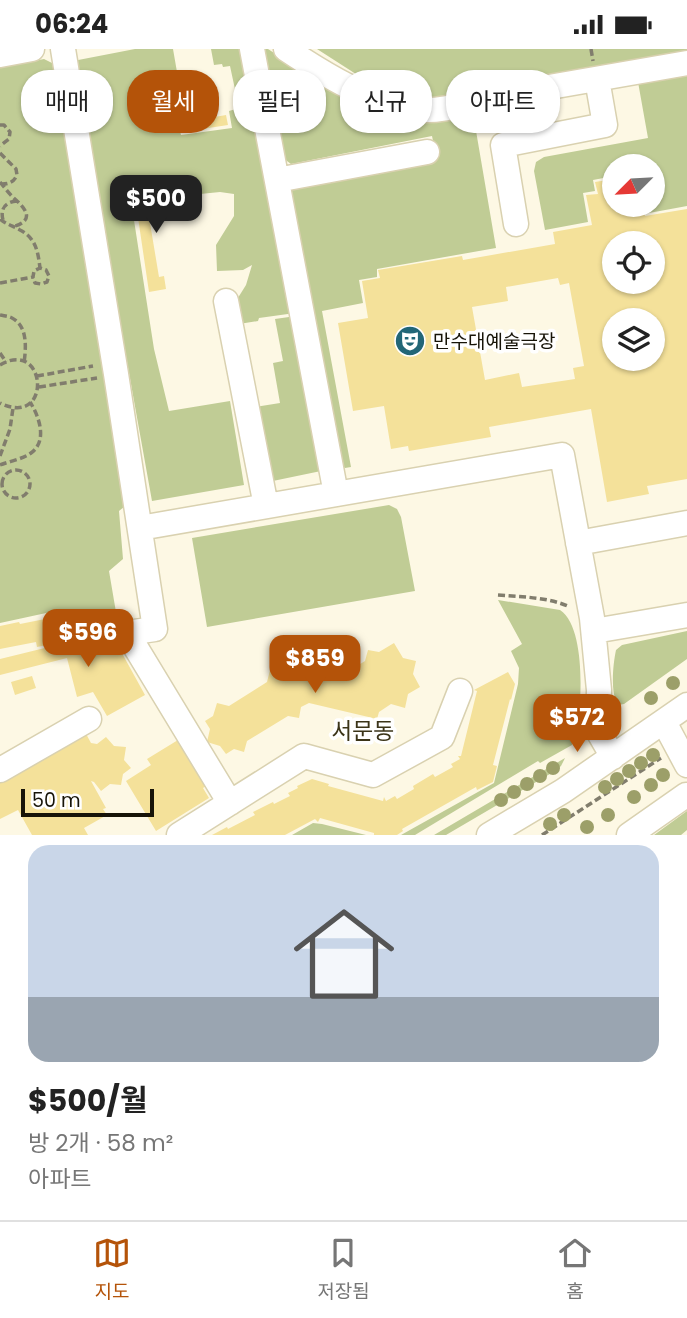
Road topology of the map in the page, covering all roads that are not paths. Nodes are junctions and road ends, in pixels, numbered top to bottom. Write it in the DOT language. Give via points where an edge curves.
graph roads {
  1 [pos="32,49"];
  2 [pos="63,49"];
  3 [pos="252,49"];
  4 [pos="286,49"];
  5 [pos="0,55"];
  6 [pos="687,63"];
  7 [pos="597,79"];
  8 [pos="426,152"];
  9 [pos="277,180"];
  10 [pos="516,224"];
  11 [pos="226,301"];
  12 [pos="336,494"];
  13 [pos="266,506"];
  14 [pos="687,523"];
  15 [pos="140,528"];
  16 [pos="578,543"];
  17 [pos="687,615"];
  18 [pos="594,631"];
  19 [pos="460,691"];
  20 [pos="687,705"];
  21 [pos="89,719"];
  22 [pos="664,722"];
  23 [pos="682,756"];
  24 [pos="613,757"];
  25 [pos="0,770"];
  26 [pos="687,788"];
  27 [pos="230,803"];
  28 [pos="179,835"];
  29 [pos="489,835"];
  30 [pos="629,835"];
  1 -- 5 [label="street"];
  2 -- 15 [label="street"];
  3 -- 9 [label="street"];
  4 -- 7 [label="street" via="363,94 417,110"];
  6 -- 7 [label="street"];
  7 -- 10 [label="street" via="605,125 502,145"];
  8 -- 9 [label="street"];
  9 -- 12 [label="street"];
  11 -- 13 [label="street"];
  12 -- 13 [label="street"];
  12 -- 16 [label="street" via="562,455"];
  13 -- 15 [label="street"];
  14 -- 16 [label="street"];
  15 -- 27 [label="street" via="155,629 127,633"];
  16 -- 18 [label="street"];
  17 -- 18 [label="street"];
  18 -- 24 [label="street" via="598,731"];
  19 -- 27 [label="street" via="442,737 373,775 304,756"];
  20 -- 22 [label="street"];
  21 -- 25 [label="street"];
  22 -- 23 [label="street"];
  22 -- 24 [label="street"];
  24 -- 29 [label="street"];
  26 -- 30 [label="street"];
  27 -- 28 [label="street"];
}
